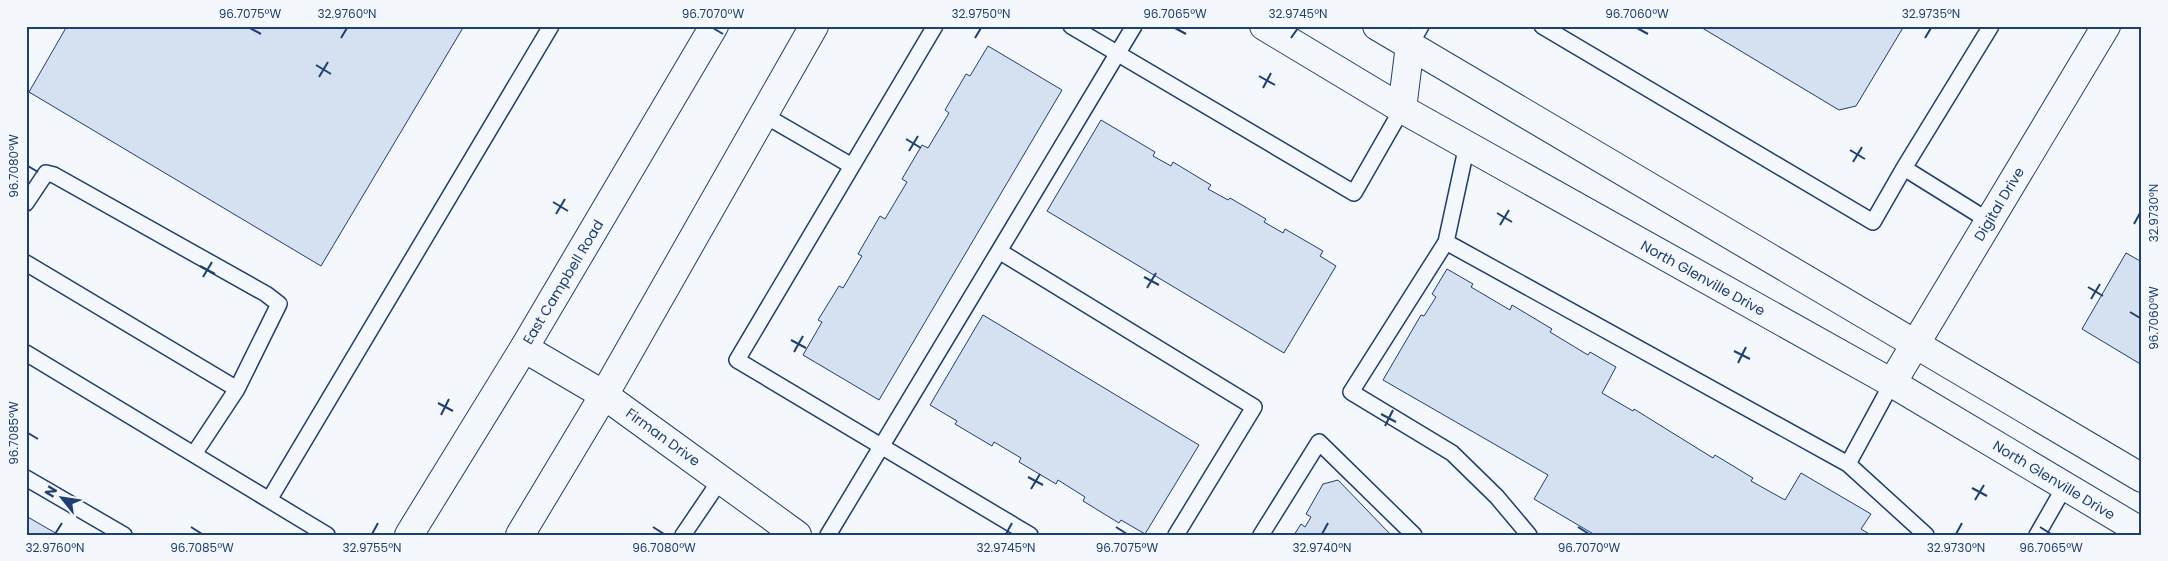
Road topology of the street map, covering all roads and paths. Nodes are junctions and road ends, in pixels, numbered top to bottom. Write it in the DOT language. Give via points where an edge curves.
graph roads {
  1 [pos="551,26"];
  2 [pos="714,26"];
  3 [pos="814,26"];
  4 [pos="935,26"];
  5 [pos="1071,26"];
  6 [pos="1134,26"];
  7 [pos="1264,26"];
  8 [pos="1377,26"];
  9 [pos="1542,26"];
  10 [pos="1991,26"];
  11 [pos="2106,26"];
  12 [pos="1416,36"];
  13 [pos="1118,53"];
  14 [pos="1402,109"];
  15 [pos="764,115"];
  16 [pos="1467,145"];
  17 [pos="852,166"];
  18 [pos="1904,168"];
  19 [pos="26,203"];
  20 [pos="1989,221"];
  21 [pos="1446,242"];
  22 [pos="999,251"];
  23 [pos="26,263"];
  24 [pos="1915,345"];
  25 [pos="524,348"];
  26 [pos="26,353"];
  27 [pos="1892,383"];
  28 [pos="236,389"];
  29 [pos="604,395"];
  30 [pos="882,446"];
  31 [pos="194,454"];
  32 [pos="1848,464"];
  33 [pos="26,478"];
  34 [pos="2142,478"];
  35 [pos="721,480"];
  36 [pos="2065,486"];
  37 [pos="269,500"];
  38 [pos="2142,532"];
  39 [pos="124,535"];
  40 [pos="327,535"];
  41 [pos="409,535"];
  42 [pos="520,535"];
  43 [pos="683,535"];
  44 [pos="797,535"];
  45 [pos="828,535"];
  46 [pos="1030,535"];
  47 [pos="1176,535"];
  48 [pos="1261,535"];
  49 [pos="1414,535"];
  50 [pos="1529,535"];
  51 [pos="1926,535"];
  52 [pos="2037,535"];
  1 -- 37 [label="lane"];
  2 -- 25 [label="street, East Campbell Road"];
  3 -- 15 [label="street"];
  4 -- 17 [label="lane"];
  5 -- 13 [label="lane"];
  6 -- 13 [label="lane"];
  7 -- 14 [label="street, North Glenville Drive"];
  8 -- 12 [label="street"];
  9 -- 18 [label="lane" via="1873,222"];
  10 -- 18 [label="lane"];
  11 -- 20 [label="street, Digital Drive"];
  12 -- 14 [label="street"];
  12 -- 24 [label="street"];
  13 -- 14 [label="lane" via="1354,193"];
  13 -- 22 [label="lane"];
  14 -- 16 [label="street, North Glenville Drive"];
  15 -- 17 [label="lane"];
  15 -- 29 [label="street"];
  16 -- 21 [label="lane"];
  16 -- 27 [label="street, North Glenville Drive"];
  17 -- 30 [label="lane" via="737,360"];
  18 -- 20 [label="lane"];
  19 -- 28 [label="lane" via="46,173 54,174 280,304"];
  20 -- 24 [label="street, Digital Drive"];
  21 -- 32 [label="lane"];
  21 -- 50 [label="lane" via="1351,392 1452,453 1497,497"];
  22 -- 30 [label="lane"];
  22 -- 47 [label="lane" via="1254,407"];
  23 -- 28 [label="lane"];
  24 -- 27 [label="street, Digital Drive"];
  24 -- 34 [label="street"];
  25 -- 29 [label="street, Firman Drive"];
  25 -- 41 [label="street, East Campbell Road"];
  26 -- 31 [label="lane"];
  27 -- 32 [label="lane"];
  27 -- 36 [label="street, North Glenville Drive"];
  28 -- 31 [label="lane"];
  29 -- 35 [label="street, Firman Drive"];
  29 -- 42 [label="street"];
  30 -- 45 [label="lane"];
  30 -- 46 [label="lane"];
  31 -- 37 [label="lane"];
  32 -- 51 [label="lane"];
  33 -- 39 [label="lane"];
  35 -- 43 [label="lane"];
  35 -- 44 [label="street, Firman Drive"];
  36 -- 38 [label="street, North Glenville Drive"];
  36 -- 52 [label="lane"];
  37 -- 40 [label="lane"];
  48 -- 49 [label="lane" via="1319,442"];
}
